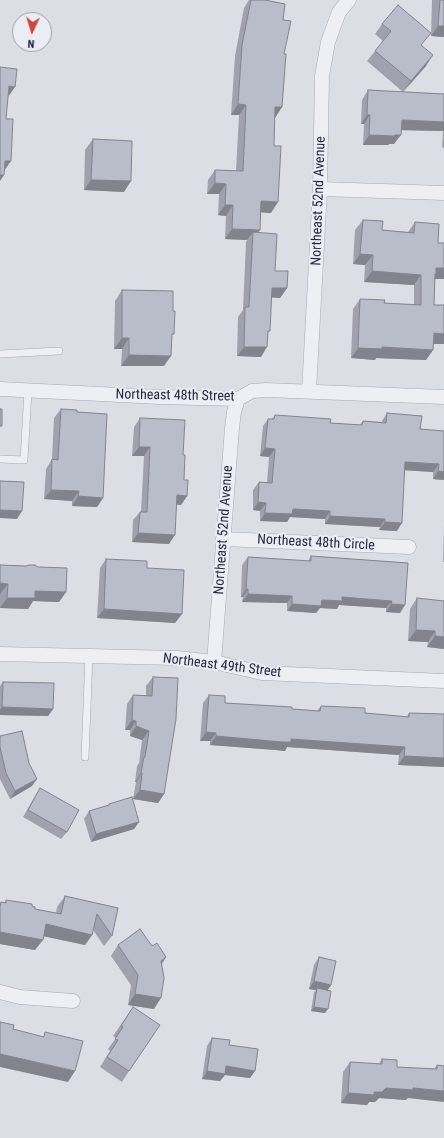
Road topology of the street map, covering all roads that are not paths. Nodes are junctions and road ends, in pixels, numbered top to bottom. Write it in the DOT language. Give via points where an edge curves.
graph roads {
  1 [pos="349,0"];
  2 [pos="320,190"];
  3 [pos="444,193"];
  4 [pos="59,351"];
  5 [pos="0,354"];
  6 [pos="0,389"];
  7 [pos="28,390"];
  8 [pos="309,391"];
  9 [pos="444,397"];
  10 [pos="238,399"];
  11 [pos="0,459"];
  12 [pos="223,539"];
  13 [pos="409,547"];
  14 [pos="0,654"];
  15 [pos="89,656"];
  16 [pos="214,662"];
  17 [pos="444,681"];
  18 [pos="85,758"];
  19 [pos="0,992"];
  20 [pos="73,1001"];
  1 -- 2 [label="street, Northeast 52nd Avenue" via="339,12 328,42 322,76"];
  2 -- 3 [label="street"];
  2 -- 8 [label="street, Northeast 52nd Avenue"];
  4 -- 5 [label="lane"];
  6 -- 7 [label="street, Northeast 48th Street"];
  7 -- 10 [label="street, Northeast 48th Street"];
  7 -- 11 [label="lane" via="24,460"];
  8 -- 9 [label="street, Northeast 48th Street"];
  8 -- 10 [label="street, Northeast 48th Street" via="252,391"];
  10 -- 12 [label="street, Northeast 52nd Avenue" via="232,428"];
  12 -- 13 [label="street, Northeast 48th Circle"];
  12 -- 16 [label="street, Northeast 52nd Avenue"];
  14 -- 15 [label="street, Northeast 49th Street"];
  15 -- 16 [label="street, Northeast 49th Street" via="177,658"];
  15 -- 18 [label="lane"];
  16 -- 17 [label="street, Northeast 49th Street" via="262,673"];
  19 -- 20 [label="street" via="20,997"];
}
